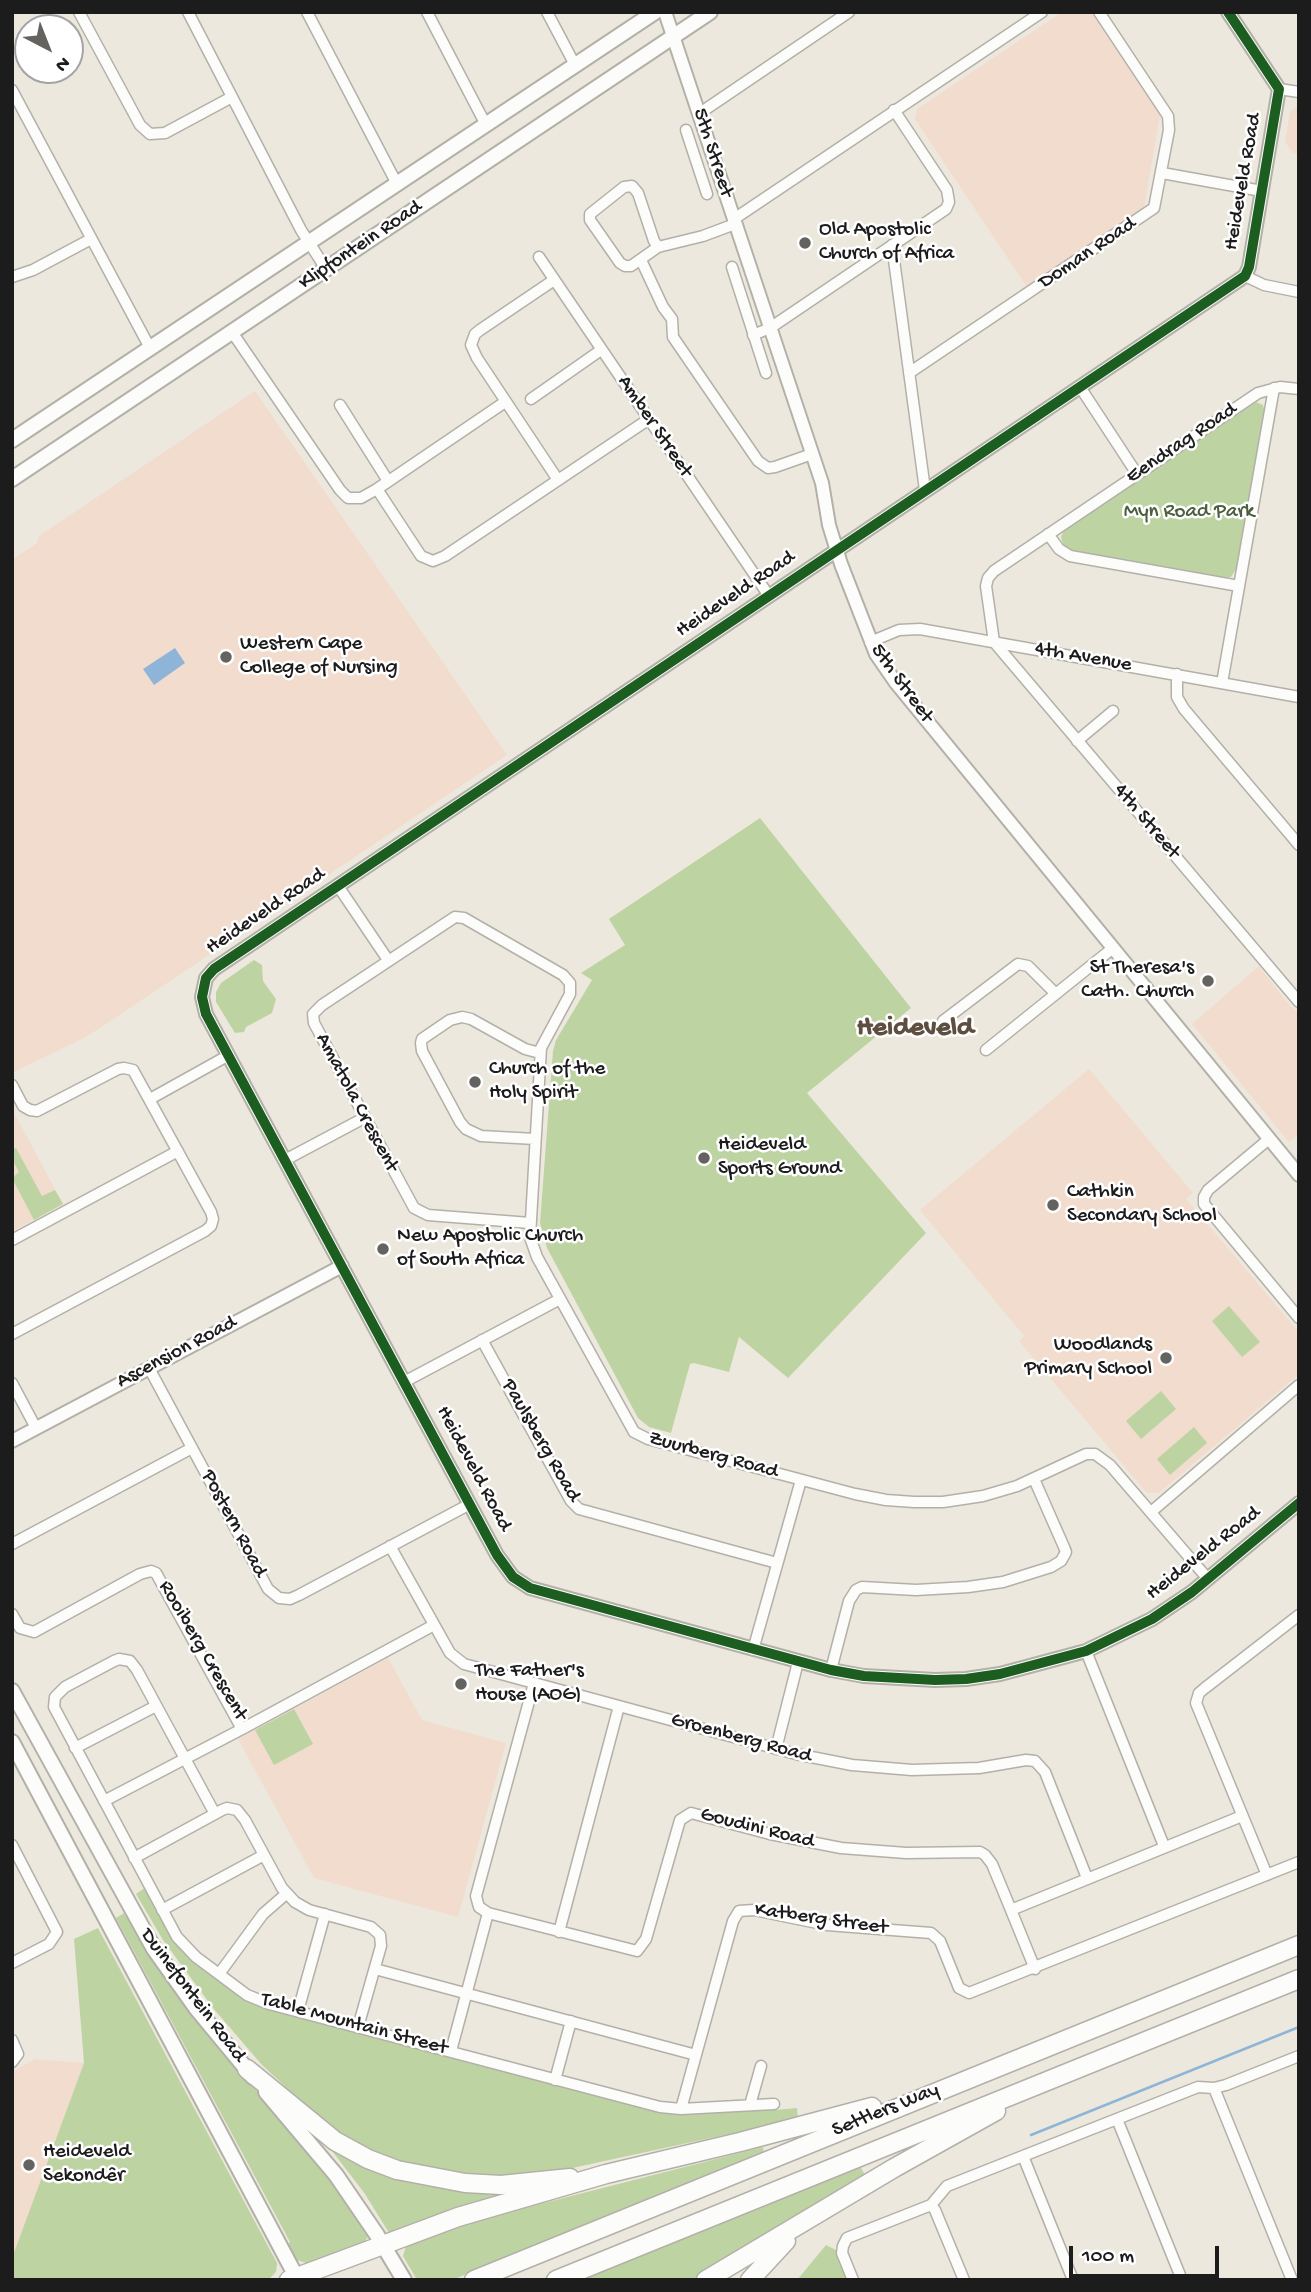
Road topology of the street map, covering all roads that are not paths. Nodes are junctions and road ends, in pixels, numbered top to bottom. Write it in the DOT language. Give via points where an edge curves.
graph roads {
  1 [pos="79,12"];
  2 [pos="188,12"];
  3 [pos="307,12"];
  4 [pos="428,12"];
  5 [pos="547,12"];
  6 [pos="655,12"];
  7 [pos="665,12"];
  8 [pos="710,12"];
  9 [pos="849,12"];
  10 [pos="1042,12"];
  11 [pos="1099,12"];
  12 [pos="1228,12"];
  13 [pos="673,37"];
  14 [pos="575,65"];
  15 [pos="1279,89"];
  16 [pos="12,90"];
  17 [pos="1299,92"];
  18 [pos="232,97"];
  19 [pos="894,110"];
  20 [pos="699,113"];
  21 [pos="486,125"];
  22 [pos="686,130"];
  23 [pos="716,162"];
  24 [pos="699,167"];
  25 [pos="1161,173"];
  26 [pos="397,184"];
  27 [pos="1262,191"];
  28 [pos="708,194"];
  29 [pos="735,221"];
  30 [pos="91,239"];
  31 [pos="309,243"];
  32 [pos="892,245"];
  33 [pos="658,247"];
  34 [pos="539,257"];
  35 [pos="640,260"];
  36 [pos="732,267"];
  37 [pos="326,269"];
  38 [pos="1245,276"];
  39 [pos="12,277"];
  40 [pos="555,280"];
  41 [pos="1299,292"];
  42 [pos="770,328"];
  43 [pos="232,332"];
  44 [pos="753,335"];
  45 [pos="150,348"];
  46 [pos="601,350"];
  47 [pos="766,373"];
  48 [pos="909,373"];
  49 [pos="1080,387"];
  50 [pos="1274,388"];
  51 [pos="1299,388"];
  52 [pos="531,399"];
  53 [pos="506,402"];
  54 [pos="340,405"];
  55 [pos="649,419"];
  56 [pos="12,440"];
  57 [pos="812,454"];
  58 [pos="1136,474"];
  59 [pos="12,480"];
  60 [pos="558,480"];
  61 [pos="388,481"];
  62 [pos="377,489"];
  63 [pos="925,490"];
  64 [pos="1048,534"];
  65 [pos="837,551"];
  66 [pos="1239,586"];
  67 [pos="769,596"];
  68 [pos="870,642"];
  69 [pos="994,642"];
  70 [pos="1177,674"];
  71 [pos="1222,683"];
  72 [pos="1299,696"];
  73 [pos="1113,711"];
  74 [pos="1077,741"];
  75 [pos="1299,845"];
  76 [pos="338,886"];
  77 [pos="1113,948"];
  78 [pos="388,960"];
  79 [pos="570,983"];
  80 [pos="1056,994"];
  81 [pos="1299,1002"];
  82 [pos="943,1021"];
  83 [pos="986,1050"];
  84 [pos="540,1053"];
  85 [pos="229,1055"];
  86 [pos="12,1084"];
  87 [pos="150,1099"];
  88 [pos="364,1118"];
  89 [pos="535,1139"];
  90 [pos="1269,1139"];
  91 [pos="178,1151"];
  92 [pos="285,1160"];
  93 [pos="1299,1175"];
  94 [pos="530,1223"];
  95 [pos="12,1240"];
  96 [pos="342,1266"];
  97 [pos="560,1299"];
  98 [pos="1299,1318"];
  99 [pos="12,1334"];
  100 [pos="482,1340"];
  101 [pos="149,1368"];
  102 [pos="404,1382"];
  103 [pos="12,1383"];
  104 [pos="1299,1385"];
  105 [pos="36,1428"];
  106 [pos="12,1441"];
  107 [pos="192,1448"];
  108 [pos="1034,1479"];
  109 [pos="801,1480"];
  110 [pos="1299,1503"];
  111 [pos="470,1504"];
  112 [pos="1151,1512"];
  113 [pos="12,1544"];
  114 [pos="390,1546"];
  115 [pos="777,1563"];
  116 [pos="1208,1579"];
  117 [pos="12,1614"];
  118 [pos="1299,1615"];
  119 [pos="434,1625"];
  120 [pos="753,1650"];
  121 [pos="1086,1651"];
  122 [pos="798,1662"];
  123 [pos="831,1670"];
  124 [pos="534,1683"];
  125 [pos="12,1691"];
  126 [pos="156,1706"];
  127 [pos="619,1706"];
  128 [pos="242,1729"];
  129 [pos="12,1742"];
  130 [pos="75,1748"];
  131 [pos="776,1749"];
  132 [pos="185,1758"];
  133 [pos="104,1801"];
  134 [pos="215,1814"];
  135 [pos="1242,1816"];
  136 [pos="12,1845"];
  137 [pos="1164,1846"];
  138 [pos="264,1855"];
  139 [pos="134,1858"];
  140 [pos="1299,1862"];
  141 [pos="1267,1875"];
  142 [pos="1087,1878"];
  143 [pos="286,1894"];
  144 [pos="162,1910"];
  145 [pos="1011,1910"];
  146 [pos="488,1913"];
  147 [pos="326,1914"];
  148 [pos="559,1931"];
  149 [pos="1299,1945"];
  150 [pos="12,1963"];
  151 [pos="375,1969"];
  152 [pos="1035,1969"];
  153 [pos="219,1974"];
  154 [pos="1299,1979"];
  155 [pos="466,1995"];
  156 [pos="298,2011"];
  157 [pos="571,2021"];
  158 [pos="358,2027"];
  159 [pos="12,2040"];
  160 [pos="451,2051"];
  161 [pos="696,2055"];
  162 [pos="1299,2056"];
  163 [pos="12,2062"];
  164 [pos="761,2066"];
  165 [pos="247,2069"];
  166 [pos="1053,2078"];
  167 [pos="555,2080"];
  168 [pos="963,2080"];
  169 [pos="1214,2088"];
  170 [pos="774,2104"];
  171 [pos="750,2105"];
  172 [pos="681,2109"];
  173 [pos="1117,2119"];
  174 [pos="1023,2156"];
  175 [pos="606,2174"];
  176 [pos="931,2205"];
  177 [pos="818,2213"];
  178 [pos="383,2245"];
  179 [pos="402,2278"];
  180 [pos="295,2279"];
  181 [pos="474,2280"];
  182 [pos="556,2280"];
  183 [pos="706,2280"];
  184 [pos="750,2280"];
  185 [pos="853,2280"];
  186 [pos="964,2280"];
  187 [pos="1073,2280"];
  188 [pos="1182,2280"];
  189 [pos="1292,2280"];
  1 -- 18 [label="street" via="147,133 165,133"];
  2 -- 18 [label="street"];
  3 -- 26 [label="street"];
  4 -- 21 [label="street"];
  5 -- 14 [label="street"];
  6 -- 14 [label="main road, Klipfontein Road"];
  7 -- 13 [label="street, 5th Street"];
  8 -- 13 [label="main road, Klipfontein Road"];
  9 -- 20 [label="street"];
  10 -- 19 [label="street"];
  11 -- 25 [label="street, Doman Road" via="1168,116"];
  12 -- 15 [label="street, Heideveld Road"];
  13 -- 20 [label="street, 5th Street"];
  13 -- 37 [label="main road, Klipfontein Road"];
  14 -- 21 [label="main road, Klipfontein Road"];
  15 -- 17 [label="street"];
  15 -- 27 [label="street, Heideveld Road"];
  16 -- 30 [label="street"];
  18 -- 31 [label="street"];
  19 -- 29 [label="street"];
  19 -- 32 [label="street" via="944,184 949,202 941,214"];
  20 -- 23 [label="street, 5th Street"];
  21 -- 26 [label="main road, Klipfontein Road"];
  22 -- 24 [label="street"];
  23 -- 24 [label="street"];
  23 -- 29 [label="street, 5th Street"];
  24 -- 28 [label="street"];
  25 -- 27 [label="street"];
  25 -- 48 [label="street, Doman Road" via="1156,205 1149,213"];
  26 -- 31 [label="main road, Klipfontein Road"];
  27 -- 38 [label="street, Heideveld Road"];
  29 -- 33 [label="street" via="703,236"];
  29 -- 42 [label="street, 5th Street"];
  30 -- 39 [label="street"];
  30 -- 45 [label="street"];
  31 -- 37 [label="street"];
  31 -- 45 [label="main road, Klipfontein Road"];
  32 -- 42 [label="street"];
  32 -- 48 [label="street"];
  33 -- 35 [label="street"];
  33 -- 35 [label="street" via="632,186 594,208 590,220 620,262 631,266"];
  34 -- 40 [label="street, Amber Street"];
  35 -- 57 [label="street" via="672,319 673,337 758,461 768,468"];
  36 -- 44 [label="street"];
  37 -- 43 [label="main road, Klipfontein Road"];
  38 -- 41 [label="street"];
  38 -- 49 [label="street, Heideveld Road"];
  40 -- 46 [label="street, Amber Street"];
  40 -- 53 [label="street" via="475,334 471,345"];
  42 -- 44 [label="street"];
  42 -- 57 [label="street, 5th Street"];
  43 -- 59 [label="main road, Klipfontein Road"];
  43 -- 62 [label="street" via="344,495 355,500"];
  44 -- 47 [label="street"];
  45 -- 56 [label="main road, Klipfontein Road"];
  46 -- 52 [label="street"];
  46 -- 55 [label="street, Amber Street"];
  48 -- 63 [label="street"];
  49 -- 58 [label="street"];
  49 -- 63 [label="street, Heideveld Road"];
  50 -- 51 [label="street, Eendrag Road"];
  50 -- 58 [label="street, Eendrag Road" via="1258,393"];
  50 -- 66 [label="street"];
  53 -- 60 [label="street"];
  53 -- 61 [label="street"];
  54 -- 61 [label="street"];
  55 -- 60 [label="street"];
  55 -- 67 [label="street, Amber Street"];
  57 -- 65 [label="street, 5th Street"];
  58 -- 64 [label="street, Eendrag Road"];
  60 -- 62 [label="street" via="433,561 421,556"];
  61 -- 62 [label="street"];
  63 -- 65 [label="street, Heideveld Road"];
  64 -- 66 [label="street" via="1059,550 1070,556"];
  64 -- 69 [label="street, Eendrag Road" via="988,578"];
  65 -- 67 [label="street, Heideveld Road"];
  65 -- 68 [label="street, 5th Street"];
  66 -- 71 [label="street"];
  67 -- 76 [label="street, Heideveld Road"];
  68 -- 69 [label="street, 4th Avenue" via="908,628"];
  68 -- 77 [label="street, 5th Street" via="895,683"];
  69 -- 70 [label="street, 4th Avenue"];
  69 -- 74 [label="street, 4th Street"];
  70 -- 71 [label="street, 4th Avenue"];
  70 -- 75 [label="street" via="1177,696 1184,709"];
  71 -- 72 [label="street, 4th Avenue"];
  73 -- 74 [label="street"];
  74 -- 81 [label="street, 4th Street"];
  76 -- 78 [label="street"];
  76 -- 85 [label="street, Heideveld Road" via="206,978 203,1004"];
  77 -- 80 [label="street"];
  77 -- 90 [label="street, 5th Street"];
  78 -- 79 [label="street, Amatola Crescent" via="445,921 460,917"];
  78 -- 88 [label="street, Amatola Crescent" via="313,1016"];
  79 -- 84 [label="street, Zuurberg Road" via="570,994"];
  80 -- 82 [label="street" via="1028,966 1018,964"];
  80 -- 83 [label="street"];
  84 -- 89 [label="street, Zuurberg Road"];
  84 -- 89 [label="street" via="464,1017 450,1020 420,1045 466,1129 481,1136"];
  85 -- 87 [label="street"];
  85 -- 92 [label="street, Heideveld Road"];
  86 -- 87 [label="street" via="23,1105 37,1111 124,1068 134,1072"];
  87 -- 91 [label="street"];
  88 -- 92 [label="street"];
  88 -- 94 [label="street, Amatola Crescent" via="409,1202 419,1212"];
  89 -- 94 [label="street, Zuurberg Road"];
  90 -- 93 [label="street, 5th Street"];
  90 -- 98 [label="street" via="1208,1190 1204,1204"];
  91 -- 95 [label="street"];
  91 -- 99 [label="street" via="212,1212 205,1231"];
  92 -- 96 [label="street, Heideveld Road"];
  94 -- 97 [label="street, Zuurberg Road" via="537,1257"];
  96 -- 101 [label="street, Ascension Road"];
  96 -- 102 [label="street, Heideveld Road"];
  97 -- 100 [label="street"];
  97 -- 109 [label="street, Zuurberg Road" via="634,1432 648,1440"];
  100 -- 102 [label="street"];
  100 -- 115 [label="street, Paulsberg Road" via="579,1509"];
  101 -- 105 [label="street, Ascension Road"];
  101 -- 107 [label="street, Postern Road"];
  102 -- 111 [label="street, Heideveld Road"];
  103 -- 105 [label="street"];
  104 -- 112 [label="street"];
  105 -- 106 [label="street, Ascension Road"];
  107 -- 113 [label="street"];
  107 -- 114 [label="street, Postern Road" via="275,1595 295,1598"];
  108 -- 109 [label="street, Zuurberg Road" via="983,1496 914,1503"];
  108 -- 112 [label="street, Zuurberg Road" via="1095,1454"];
  108 -- 123 [label="street" via="1065,1547 1062,1560 1003,1582 968,1587 862,1587 849,1601"];
  109 -- 115 [label="street"];
  110 -- 116 [label="street, Heideveld Road"];
  111 -- 114 [label="street, Postern Road"];
  111 -- 120 [label="street, Heideveld Road" via="504,1566 530,1588"];
  112 -- 116 [label="street, Zuurberg Road"];
  114 -- 119 [label="street, Groenberg Road"];
  115 -- 120 [label="street"];
  116 -- 121 [label="street, Heideveld Road" via="1152,1619"];
  117 -- 128 [label="street, Rooiberg Crescent" via="20,1628 33,1632 140,1574 156,1573"];
  118 -- 135 [label="street" via="1197,1698 1198,1712"];
  119 -- 124 [label="street, Groenberg Road" via="458,1661"];
  119 -- 128 [label="street, Rooiberg Crescent"];
  120 -- 122 [label="street, Heideveld Road"];
  121 -- 123 [label="street, Heideveld Road" via="966,1679 864,1676"];
  121 -- 137 [label="street"];
  122 -- 123 [label="street, Heideveld Road"];
  122 -- 131 [label="street"];
  124 -- 127 [label="street, Groenberg Road"];
  124 -- 146 [label="street" via="476,1896 477,1904"];
  125 -- 165 [label="main road, Duinefontein Road" via="146,1937 195,2008"];
  126 -- 130 [label="street"];
  126 -- 130 [label="street, Table Mountain Street" via="138,1670 126,1659 114,1661 55,1697 54,1707"];
  126 -- 132 [label="street"];
  127 -- 131 [label="street, Groenberg Road"];
  127 -- 148 [label="street"];
  128 -- 132 [label="street"];
  129 -- 180 [label="main road, Duinefontein Road"];
  130 -- 133 [label="street, Table Mountain Street"];
  131 -- 142 [label="street, Groenberg Road" via="852,1765 912,1770 1035,1761 1045,1772"];
  132 -- 133 [label="street"];
  132 -- 134 [label="street"];
  133 -- 139 [label="street, Table Mountain Street"];
  134 -- 138 [label="street" via="227,1808 237,1810"];
  134 -- 139 [label="street"];
  135 -- 137 [label="street"];
  135 -- 141 [label="street"];
  136 -- 150 [label="street" via="57,1932 49,1944"];
  137 -- 142 [label="street"];
  138 -- 143 [label="street"];
  138 -- 144 [label="street"];
  139 -- 144 [label="street, Table Mountain Street"];
  140 -- 141 [label="street"];
  141 -- 152 [label="street"];
  142 -- 145 [label="street"];
  143 -- 147 [label="street" via="299,1905"];
  143 -- 153 [label="street" via="263,1914"];
  144 -- 153 [label="street, Table Mountain Street" via="184,1945"];
  145 -- 148 [label="street, Goudini Road" via="992,1864 980,1852 841,1848 691,1813 680,1820 641,1950 633,1952"];
  145 -- 152 [label="street"];
  146 -- 148 [label="street, Goudini Road"];
  146 -- 155 [label="street"];
  147 -- 151 [label="street" via="378,1932 382,1942"];
  147 -- 156 [label="street"];
  149 -- 168 [label="highway, Settlers Way"];
  151 -- 155 [label="street"];
  151 -- 158 [label="street"];
  152 -- 161 [label="street, Katberg Street" via="964,1992 940,1941 931,1933 827,1925 745,1909 735,1915"];
  153 -- 156 [label="street, Table Mountain Street" via="258,2000"];
  154 -- 166 [label="highway, Settlers Way"];
  155 -- 157 [label="street"];
  155 -- 160 [label="street"];
  156 -- 158 [label="street, Table Mountain Street"];
  157 -- 161 [label="street"];
  157 -- 167 [label="street"];
  158 -- 160 [label="street, Table Mountain Street"];
  159 -- 163 [label="street" via="18,2054"];
  160 -- 167 [label="street, Table Mountain Street"];
  161 -- 172 [label="street"];
  162 -- 169 [label="street"];
  164 -- 171 [label="street"];
  165 -- 175 [label="highway" via="327,2135 397,2170 501,2185"];
  165 -- 178 [label="main road, Duinefontein Road" via="322,2157"];
  166 -- 177 [label="highway"];
  166 -- 182 [label="highway, Settlers Way"];
  167 -- 172 [label="street, Table Mountain Street"];
  168 -- 175 [label="highway" via="823,2121"];
  168 -- 181 [label="highway, Settlers Way"];
  169 -- 173 [label="street" via="1198,2087"];
  169 -- 189 [label="street"];
  170 -- 171 [label="street, Table Mountain Street"];
  171 -- 172 [label="street, Table Mountain Street"];
  173 -- 174 [label="street"];
  173 -- 188 [label="street"];
  174 -- 176 [label="street" via="947,2186"];
  174 -- 187 [label="street"];
  175 -- 178 [label="highway" via="458,2217"];
  176 -- 185 [label="street" via="847,2238 842,2253"];
  176 -- 186 [label="street"];
  177 -- 183 [label="highway"];
  177 -- 184 [label="highway"];
  178 -- 179 [label="main road, Duinefontein Road"];
  178 -- 180 [label="highway"];
}
